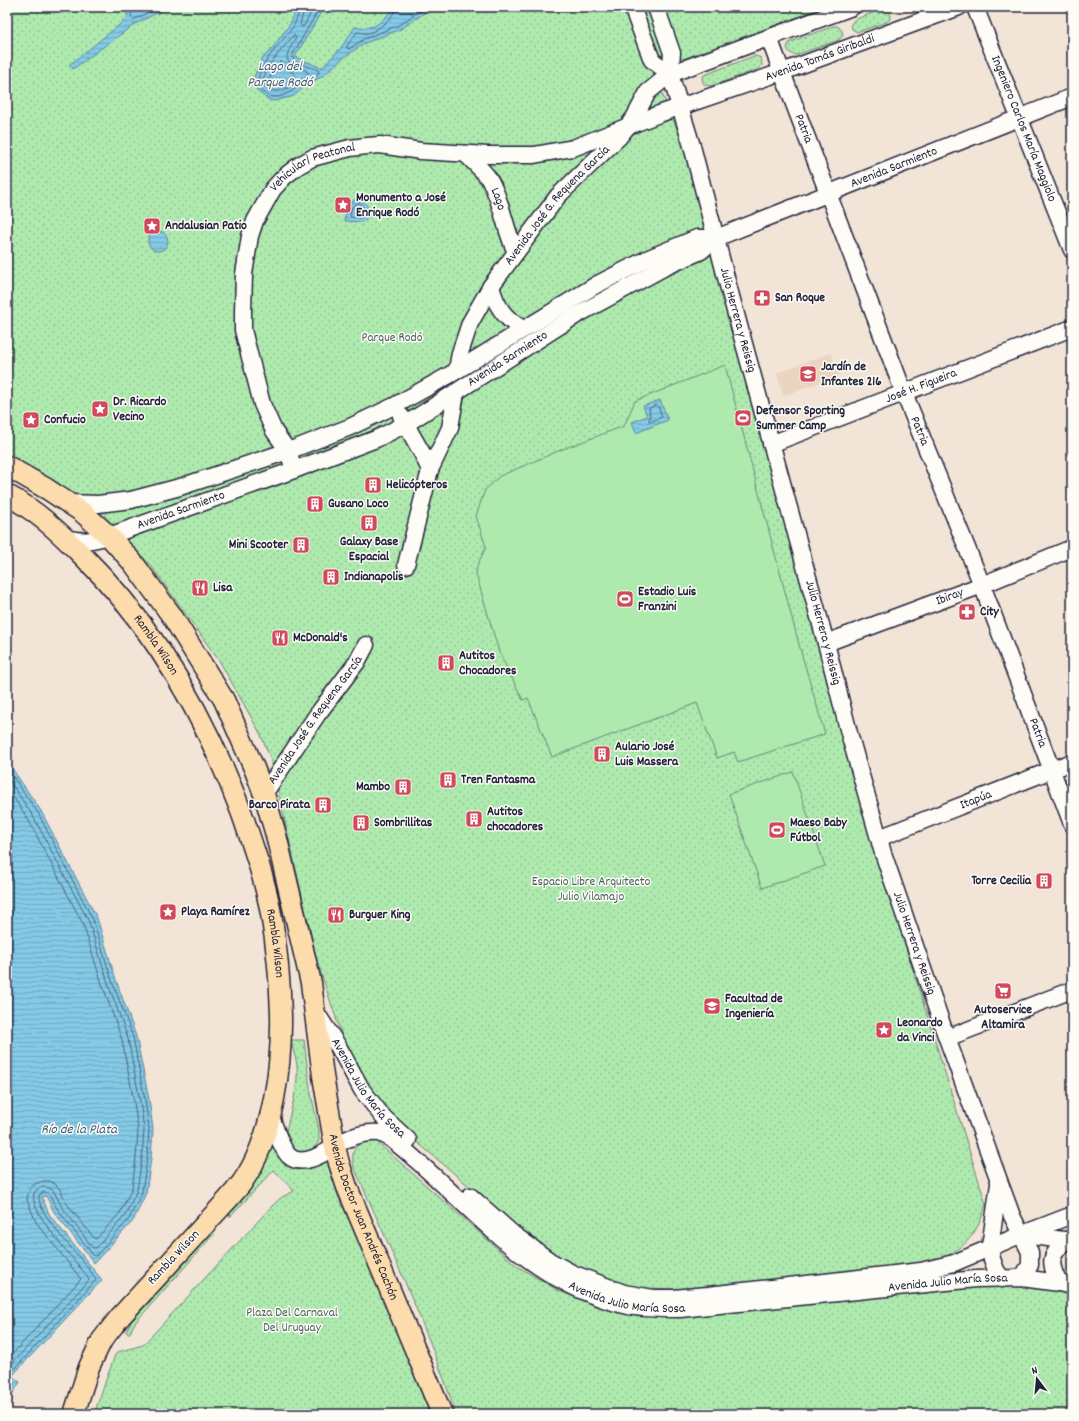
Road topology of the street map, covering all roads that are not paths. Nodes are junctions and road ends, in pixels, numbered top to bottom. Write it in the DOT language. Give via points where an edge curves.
graph roads {
  1 [pos="632,7"];
  2 [pos="656,7"];
  3 [pos="852,7"];
  4 [pos="959,7"];
  5 [pos="975,7"];
  6 [pos="769,38"];
  7 [pos="782,72"];
  8 [pos="670,74"];
  9 [pos="1072,98"];
  10 [pos="680,107"];
  11 [pos="1019,118"];
  12 [pos="626,128"];
  13 [pos="466,154"];
  14 [pos="828,193"];
  15 [pos="716,238"];
  16 [pos="1072,250"];
  17 [pos="516,252"];
  18 [pos="491,286"];
  19 [pos="1072,328"];
  20 [pos="524,329"];
  21 [pos="458,370"];
  22 [pos="456,393"];
  23 [pos="904,393"];
  24 [pos="394,406"];
  25 [pos="406,424"];
  26 [pos="771,444"];
  27 [pos="288,451"];
  28 [pos="7,466"];
  29 [pos="294,470"];
  30 [pos="430,470"];
  31 [pos="7,495"];
  32 [pos="67,503"];
  33 [pos="109,536"];
  34 [pos="65,538"];
  35 [pos="1072,548"];
  36 [pos="406,565"];
  37 [pos="982,585"];
  38 [pos="826,642"];
  39 [pos="366,645"];
  40 [pos="1072,762"];
  41 [pos="1052,771"];
  42 [pos="264,794"];
  43 [pos="1072,824"];
  44 [pos="879,838"];
  45 [pos="1072,990"];
  46 [pos="315,1011"];
  47 [pos="947,1038"];
  48 [pos="270,1114"];
  49 [pos="335,1147"];
  50 [pos="999,1183"];
  51 [pos="1072,1215"];
  52 [pos="1020,1235"];
  53 [pos="1069,1241"];
  54 [pos="990,1247"];
  55 [pos="1022,1278"];
  56 [pos="1002,1279"];
  57 [pos="1066,1284"];
  58 [pos="74,1414"];
  59 [pos="442,1414"];
  1 -- 8 [label="street" via="652,60"];
  2 -- 8 [label="street, Julio Herrera y Reissig" via="672,53"];
  3 -- 6 [label="street"];
  4 -- 7 [label="street, Avenida Tomás Giribaldi"];
  5 -- 11 [label="street, Ingeniero Carlos María Maggiolo"];
  6 -- 7 [label="street, Patria"];
  6 -- 8 [label="street"];
  7 -- 10 [label="street, Avenida Tomás Giribaldi"];
  7 -- 14 [label="street, Patria"];
  8 -- 10 [label="street, Julio Herrera y Reissig"];
  8 -- 12 [label="street, Avenida José G. Requena García" via="648,92"];
  9 -- 11 [label="street, Avenida Sarmiento"];
  10 -- 12 [label="street, Avenida José G. Requena García"];
  10 -- 15 [label="street, Julio Herrera y Reissig"];
  11 -- 14 [label="street, Avenida Sarmiento"];
  11 -- 16 [label="street, Ingeniero Carlos María Maggiolo"];
  12 -- 13 [label="street, Vehicular/ Peatonal" via="565,150 534,154"];
  12 -- 17 [label="street, Avenida José G. Requena García" via="558,196"];
  13 -- 17 [label="street, Lago" via="489,178"];
  13 -- 27 [label="street, Vehicular/ Peatonal" via="415,151 380,145 350,148 312,158 289,173 273,189 255,221 250,236 244,274 243,330 262,404 274,431"];
  14 -- 15 [label="street, Avenida Sarmiento"];
  14 -- 23 [label="street, Patria"];
  15 -- 20 [label="street, Avenida Sarmiento" via="697,238 649,258 596,285"];
  15 -- 22 [label="street, Avenida Sarmiento" via="701,250 575,316"];
  15 -- 26 [label="street, Julio Herrera y Reissig"];
  17 -- 18 [label="street, Avenida José G. Requena García"];
  18 -- 20 [label="street" via="497,306 503,314"];
  18 -- 21 [label="street, Avenida José G. Requena García" via="470,323 460,353"];
  19 -- 23 [label="street, José H. Figueira"];
  20 -- 21 [label="street, Avenida Sarmiento"];
  21 -- 24 [label="street, Avenida Sarmiento"];
  22 -- 25 [label="street, Avenida Sarmiento"];
  22 -- 30 [label="street" via="450,428"];
  23 -- 26 [label="street, José H. Figueira"];
  23 -- 37 [label="street, Patria"];
  24 -- 25 [label="street"];
  24 -- 27 [label="street, Avenida Sarmiento" via="350,427"];
  25 -- 29 [label="street, Avenida Sarmiento" via="376,439"];
  25 -- 30 [label="street"];
  26 -- 38 [label="street, Julio Herrera y Reissig"];
  27 -- 29 [label="street"];
  27 -- 32 [label="street, Avenida Sarmiento" via="180,487 131,500 98,504"];
  28 -- 32 [label="main road, Rambla Wilson"];
  29 -- 33 [label="street, Avenida Sarmiento"];
  30 -- 36 [label="street"];
  31 -- 34 [label="main road, Rambla Wilson" via="23,504"];
  32 -- 33 [label="main road, Rambla Wilson" via="82,512"];
  33 -- 34 [label="street, Avenida Sarmiento" via="82,542"];
  33 -- 42 [label="main road, Rambla Wilson" via="134,564 172,616 224,700"];
  34 -- 48 [label="main road, Rambla Wilson" via="110,584 166,659 221,761 251,840 271,913 279,969 280,1059"];
  35 -- 37 [label="street, Ibiray"];
  37 -- 38 [label="street, Ibiray"];
  37 -- 41 [label="street, Patria"];
  38 -- 44 [label="street, Julio Herrera y Reissig" via="848,733"];
  39 -- 42 [label="street, Avenida José G. Requena García" via="357,662 317,715"];
  40 -- 41 [label="street, Itapúa"];
  41 -- 43 [label="street, Patria"];
  41 -- 44 [label="street, Itapúa"];
  42 -- 46 [label="main road, Rambla Wilson" via="311,983"];
  44 -- 47 [label="street, Julio Herrera y Reissig"];
  45 -- 47 [label="street"];
  46 -- 49 [label="main road, Avenida Doctor Juan Andrés Cachón"];
  46 -- 54 [label="street, Avenida Julio María Sosa" via="362,1090 390,1125 513,1234 550,1261 572,1273 624,1293 653,1298 673,1298 906,1273 954,1263"];
  47 -- 50 [label="street, Julio Herrera y Reissig"];
  48 -- 49 [label="street, Avenida Julio María Sosa" via="284,1149 295,1160 312,1159"];
  48 -- 58 [label="main road, Rambla Wilson" via="261,1147 244,1180 102,1340 89,1367"];
  49 -- 56 [label="street, Avenida Julio María Sosa" via="353,1137 369,1133 379,1133 390,1138 529,1261 570,1285 630,1306 680,1309 976,1279"];
  49 -- 59 [label="main road, Avenida Doctor Juan Andrés Cachón" via="348,1187"];
  50 -- 52 [label="street, Julio Herrera y Reissig"];
  50 -- 54 [label="street, Julio Herrera y Reissig"];
  51 -- 52 [label="street"];
  52 -- 53 [label="street, Avenida Julio María Sosa"];
  52 -- 54 [label="street, Avenida Julio María Sosa"];
  52 -- 55 [label="street, Julio Herrera y Reissig" via="1030,1252 1031,1259 1028,1271"];
  53 -- 57 [label="street" via="1057,1248 1052,1258 1052,1266"];
  54 -- 56 [label="street, Julio Herrera y Reissig" via="994,1265"];
  55 -- 56 [label="street, Avenida Julio María Sosa"];
  55 -- 57 [label="street, Avenida Julio María Sosa"];
}
